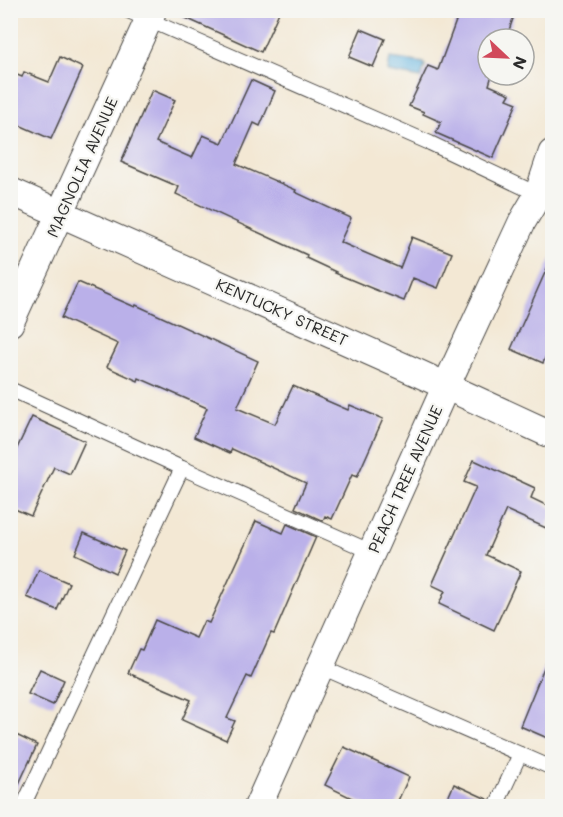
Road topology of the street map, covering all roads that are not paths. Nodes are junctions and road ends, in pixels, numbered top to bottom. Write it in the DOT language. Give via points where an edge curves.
graph roads {
  1 [pos="142,14"];
  2 [pos="552,153"];
  3 [pos="10,190"];
  4 [pos="545,198"];
  5 [pos="61,214"];
  6 [pos="10,323"];
  7 [pos="446,386"];
  8 [pos="10,389"];
  9 [pos="552,435"];
  10 [pos="182,468"];
  11 [pos="372,552"];
  12 [pos="321,667"];
  13 [pos="520,754"];
  14 [pos="552,768"];
  15 [pos="24,807"];
  16 [pos="258,807"];
  17 [pos="496,807"];
  1 -- 4 [label="lane"];
  1 -- 5 [label="street, MAGNOLIA AVENUE"];
  2 -- 4 [label="street, PEACH TREE AVENUE"];
  3 -- 5 [label="street, KENTUCKY STREET"];
  4 -- 7 [label="street, PEACH TREE AVENUE" via="522,222"];
  5 -- 6 [label="street, MAGNOLIA AVENUE"];
  5 -- 7 [label="street, KENTUCKY STREET"];
  7 -- 9 [label="street, KENTUCKY STREET"];
  7 -- 11 [label="street, PEACH TREE AVENUE"];
  8 -- 10 [label="lane"];
  10 -- 11 [label="lane"];
  10 -- 15 [label="lane"];
  11 -- 12 [label="street, PEACH TREE AVENUE"];
  12 -- 13 [label="lane"];
  12 -- 16 [label="street, PEACH TREE AVENUE"];
  13 -- 14 [label="lane"];
  13 -- 17 [label="lane"];
}
